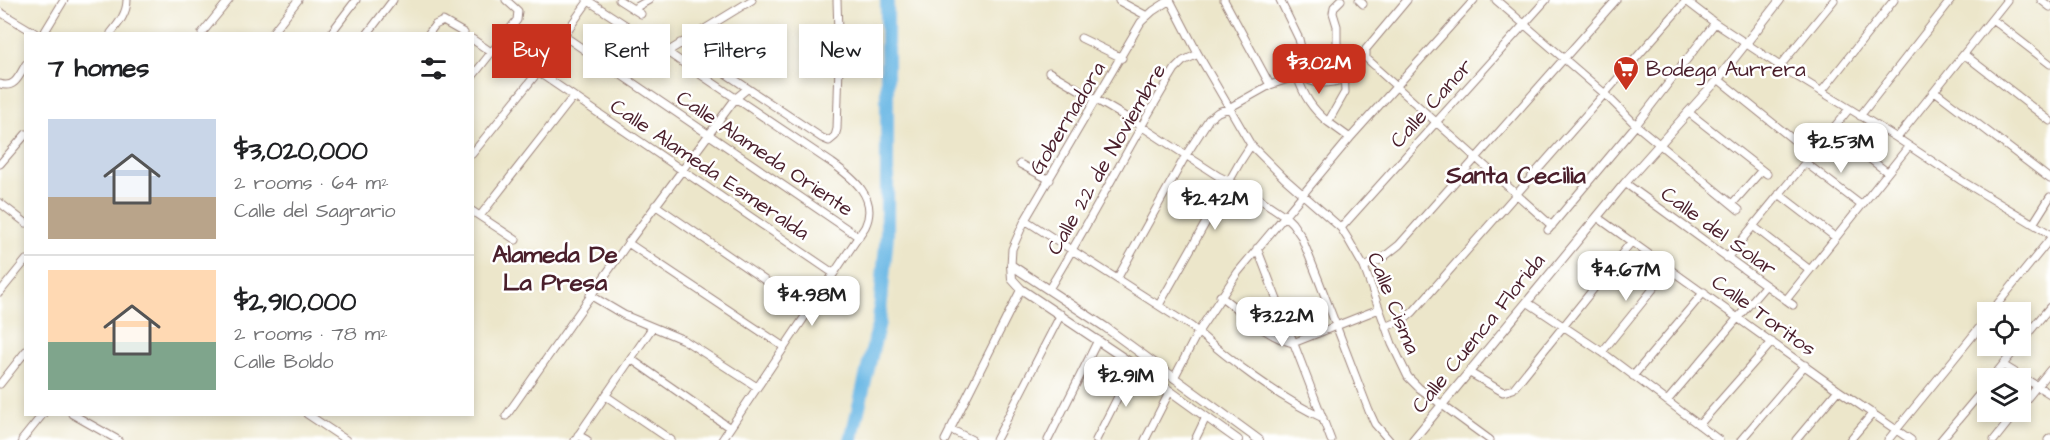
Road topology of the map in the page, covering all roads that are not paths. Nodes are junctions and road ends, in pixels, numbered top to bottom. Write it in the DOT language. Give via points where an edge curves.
graph roads {
  1 [pos="64,0"];
  2 [pos="229,0"];
  3 [pos="298,0"];
  4 [pos="356,0"];
  5 [pos="393,0"];
  6 [pos="506,0"];
  7 [pos="588,0"];
  8 [pos="619,0"];
  9 [pos="650,0"];
  10 [pos="752,0"];
  11 [pos="837,0"];
  12 [pos="1170,0"];
  13 [pos="1224,0"];
  14 [pos="1280,0"];
  15 [pos="1341,0"];
  16 [pos="1407,0"];
  17 [pos="1474,0"];
  18 [pos="1496,0"];
  19 [pos="1546,0"];
  20 [pos="1616,0"];
  21 [pos="1685,0"];
  22 [pos="1780,0"];
  23 [pos="1833,0"];
  24 [pos="1894,0"];
  25 [pos="1951,0"];
  26 [pos="2007,0"];
  27 [pos="2041,0"];
  28 [pos="1119,1"];
  29 [pos="127,4"];
  30 [pos="2050,7"];
  31 [pos="633,9"];
  32 [pos="0,12"];
  33 [pos="641,14"];
  34 [pos="1147,16"];
  35 [pos="1992,19"];
  36 [pos="1524,23"];
  37 [pos="1715,23"];
  38 [pos="624,24"];
  39 [pos="571,26"];
  40 [pos="33,32"];
  41 [pos="45,32"];
  42 [pos="112,32"];
  43 [pos="203,32"];
  44 [pos="273,32"];
  45 [pos="332,32"];
  46 [pos="369,32"];
  47 [pos="430,32"];
  48 [pos="462,32"];
  49 [pos="1081,38"];
  50 [pos="474,40"];
  51 [pos="571,41"];
  52 [pos="680,43"];
  53 [pos="1746,44"];
  54 [pos="670,50"];
  55 [pos="491,52"];
  56 [pos="670,54"];
  57 [pos="1198,54"];
  58 [pos="1965,55"];
  59 [pos="1122,58"];
  60 [pos="1563,58"];
  61 [pos="2050,64"];
  62 [pos="1780,66"];
  63 [pos="24,67"];
  64 [pos="1049,72"];
  65 [pos="474,74"];
  66 [pos="1298,75"];
  67 [pos="533,78"];
  68 [pos="546,78"];
  69 [pos="1345,79"];
  70 [pos="1718,79"];
  71 [pos="0,84"];
  72 [pos="1270,85"];
  73 [pos="1397,86"];
  74 [pos="747,89"];
  75 [pos="1822,91"];
  76 [pos="1936,92"];
  77 [pos="1605,94"];
  78 [pos="573,97"];
  79 [pos="736,98"];
  80 [pos="1097,100"];
  81 [pos="1228,108"];
  82 [pos="1849,109"];
  83 [pos="1688,112"];
  84 [pos="1860,116"];
  85 [pos="1437,121"];
  86 [pos="2050,121"];
  87 [pos="1328,122"];
  88 [pos="1636,125"];
  89 [pos="1141,126"];
  90 [pos="1833,131"];
  91 [pos="709,135"];
  92 [pos="24,136"];
  93 [pos="1350,138"];
  94 [pos="1897,138"];
  95 [pos="1795,141"];
  96 [pos="1251,145"];
  97 [pos="1659,145"];
  98 [pos="1909,146"];
  99 [pos="474,152"];
  100 [pos="1186,155"];
  101 [pos="1476,157"];
  102 [pos="1806,163"];
  103 [pos="0,164"];
  104 [pos="1020,164"];
  105 [pos="683,170"];
  106 [pos="1887,172"];
  107 [pos="2050,179"];
  108 [pos="1050,180"];
  109 [pos="1229,181"];
  110 [pos="1625,183"];
  111 [pos="1302,194"];
  112 [pos="1517,194"];
  113 [pos="1779,194"];
  114 [pos="2050,197"];
  115 [pos="0,203"];
  116 [pos="1732,204"];
  117 [pos="655,205"];
  118 [pos="1861,205"];
  119 [pos="1739,210"];
  120 [pos="474,212"];
  121 [pos="480,216"];
  122 [pos="1285,216"];
  123 [pos="1597,217"];
  124 [pos="1025,220"];
  125 [pos="24,221"];
  126 [pos="2033,224"];
  127 [pos="1753,226"];
  128 [pos="1341,228"];
  129 [pos="2050,234"];
  130 [pos="859,237"];
  131 [pos="1835,237"];
  132 [pos="2050,239"];
  133 [pos="516,240"];
  134 [pos="1632,241"];
  135 [pos="628,243"];
  136 [pos="1257,248"];
  137 [pos="1072,251"];
  138 [pos="1727,258"];
  139 [pos="24,262"];
  140 [pos="1011,265"];
  141 [pos="1364,267"];
  142 [pos="1670,268"];
  143 [pos="1809,270"];
  144 [pos="833,273"];
  145 [pos="1117,279"];
  146 [pos="1765,286"];
  147 [pos="1021,289"];
  148 [pos="1049,289"];
  149 [pos="0,292"];
  150 [pos="1704,292"];
  151 [pos="590,296"];
  152 [pos="1220,296"];
  153 [pos="1786,300"];
  154 [pos="1527,302"];
  155 [pos="1999,302"];
  156 [pos="1159,305"];
  157 [pos="1793,305"];
  158 [pos="2050,307"];
  159 [pos="1379,309"];
  160 [pos="808,310"];
  161 [pos="1061,314"];
  162 [pos="1739,318"];
  163 [pos="1563,326"];
  164 [pos="1336,327"];
  165 [pos="1386,327"];
  166 [pos="652,328"];
  167 [pos="2031,330"];
  168 [pos="1977,331"];
  169 [pos="1198,332"];
  170 [pos="1098,340"];
  171 [pos="1773,342"];
  172 [pos="1293,343"];
  173 [pos="784,347"];
  174 [pos="1602,352"];
  175 [pos="24,354"];
  176 [pos="2010,356"];
  177 [pos="631,359"];
  178 [pos="2003,364"];
  179 [pos="1134,365"];
  180 [pos="1805,365"];
  181 [pos="2000,368"];
  182 [pos="2050,370"];
  183 [pos="1470,373"];
  184 [pos="1634,376"];
  185 [pos="1173,378"];
  186 [pos="0,384"];
  187 [pos="2037,386"];
  188 [pos="757,387"];
  189 [pos="1838,390"];
  190 [pos="1170,391"];
  191 [pos="2031,393"];
  192 [pos="2050,394"];
  193 [pos="606,396"];
  194 [pos="1977,397"];
  195 [pos="1667,401"];
  196 [pos="1443,406"];
  197 [pos="1872,413"];
  198 [pos="41,416"];
  199 [pos="76,416"];
  200 [pos="310,416"];
  201 [pos="506,416"];
  202 [pos="1206,417"];
  203 [pos="1323,418"];
  204 [pos="2008,422"];
  205 [pos="1700,425"];
  206 [pos="730,428"];
  207 [pos="950,429"];
  208 [pos="1896,430"];
  209 [pos="1478,432"];
  210 [pos="1382,433"];
  211 [pos="577,437"];
  212 [pos="22,440"];
  213 [pos="118,440"];
  214 [pos="346,440"];
  215 [pos="587,440"];
  216 [pos="671,440"];
  217 [pos="722,440"];
  218 [pos="945,440"];
  219 [pos="972,440"];
  220 [pos="996,440"];
  221 [pos="1048,440"];
  222 [pos="1096,440"];
  223 [pos="1145,440"];
  224 [pos="1195,440"];
  225 [pos="1238,440"];
  226 [pos="1259,440"];
  227 [pos="1331,440"];
  228 [pos="1376,440"];
  229 [pos="1389,440"];
  230 [pos="1413,440"];
  231 [pos="1472,440"];
  232 [pos="1490,440"];
  233 [pos="1719,440"];
  234 [pos="1741,440"];
  235 [pos="1796,440"];
  236 [pos="1850,440"];
  237 [pos="1888,440"];
  238 [pos="1911,440"];
  239 [pos="1941,440"];
  240 [pos="1994,440"];
  1 -- 41 [label="street"];
  2 -- 43 [label="street"];
  3 -- 44 [label="street"];
  4 -- 45 [label="street"];
  5 -- 46 [label="street"];
  6 -- 55 [label="street" via="516,7 518,15"];
  7 -- 38 [label="street"];
  7 -- 39 [label="street"];
  8 -- 31 [label="street"];
  9 -- 31 [label="street"];
  10 -- 52 [label="street"];
  11 -- 74 [label="street" via="839,65 837,133 833,139 826,140"];
  12 -- 34 [label="street, Gobernadora"];
  12 -- 57 [label="street, Calle Cisma"];
  13 -- 72 [label="street"];
  14 -- 66 [label="street" via="1304,54 1305,65"];
  15 -- 69 [label="street" via="1333,13"];
  16 -- 73 [label="street" via="1366,50 1365,58"];
  17 -- 73 [label="street"];
  18 -- 36 [label="street"];
  19 -- 36 [label="street, Calle Canor"];
  20 -- 60 [label="street"];
  21 -- 37 [label="street"];
  21 -- 77 [label="street"];
  22 -- 53 [label="street, Calle Cuenca Florida"];
  23 -- 62 [label="street"];
  24 -- 75 [label="street"];
  25 -- 84 [label="street"];
  26 -- 35 [label="street"];
  27 -- 30 [label="street"];
  28 -- 34 [label="street"];
  29 -- 42 [label="street"];
  31 -- 33 [label="street"];
  32 -- 40 [label="street"];
  34 -- 59 [label="street, Gobernadora"];
  35 -- 58 [label="street"];
  35 -- 61 [label="street"];
  36 -- 60 [label="street"];
  36 -- 85 [label="street, Calle Canor"];
  37 -- 53 [label="street"];
  37 -- 88 [label="street"];
  47 -- 48 [label="street" via="443,21"];
  49 -- 59 [label="street"];
  50 -- 55 [label="street"];
  51 -- 91 [label="street, Calle Alameda Oriente"];
  52 -- 54 [label="street"];
  52 -- 74 [label="street"];
  53 -- 62 [label="street"];
  53 -- 70 [label="street, Calle Cuenca Florida"];
  55 -- 65 [label="street"];
  56 -- 79 [label="street"];
  57 -- 81 [label="street, Calle Cisma"];
  57 -- 89 [label="street, Calle 22 de Noviembre" via="1176,69"];
  58 -- 76 [label="street"];
  58 -- 86 [label="street"];
  59 -- 80 [label="street, Gobernadora"];
  60 -- 77 [label="street"];
  60 -- 101 [label="street"];
  62 -- 75 [label="street"];
  63 -- 71 [label="street" via="13,84"];
  64 -- 80 [label="street"];
  66 -- 69 [label="street" via="1312,82"];
  66 -- 72 [label="street"];
  66 -- 87 [label="street" via="1306,98"];
  67 -- 99 [label="street"];
  68 -- 78 [label="street, Calle Alameda Esmeralda"];
  69 -- 87 [label="street" via="1345,92"];
  70 -- 83 [label="street, Calle Cuenca Florida"];
  70 -- 95 [label="street"];
  72 -- 81 [label="street"];
  73 -- 85 [label="street"];
  73 -- 93 [label="street"];
  74 -- 79 [label="street"];
  75 -- 82 [label="street"];
  76 -- 94 [label="street"];
  76 -- 107 [label="street"];
  77 -- 88 [label="street"];
  77 -- 112 [label="street"];
  78 -- 105 [label="street, Calle Alameda Esmeralda"];
  78 -- 121 [label="street"];
  79 -- 91 [label="street"];
  79 -- 130 [label="street" via="844,172 863,190 868,205 867,222"];
  80 -- 89 [label="street"];
  80 -- 108 [label="street, Gobernadora"];
  81 -- 96 [label="street, Calle Cisma"];
  81 -- 100 [label="street" via="1209,119"];
  82 -- 84 [label="street"];
  82 -- 90 [label="street"];
  83 -- 97 [label="street, Calle Cuenca Florida"];
  83 -- 116 [label="street" via="1764,172"];
  84 -- 94 [label="street"];
  85 -- 101 [label="street"];
  85 -- 128 [label="street, Calle Canor"];
  87 -- 93 [label="street"];
  88 -- 97 [label="street"];
  88 -- 112 [label="street" via="1550,228"];
  89 -- 100 [label="street"];
  89 -- 137 [label="street, Calle 22 de Noviembre"];
  90 -- 102 [label="street"];
  90 -- 106 [label="street"];
  91 -- 105 [label="street"];
  91 -- 130 [label="street, Calle Alameda Oriente"];
  92 -- 103 [label="street"];
  93 -- 111 [label="street"];
  94 -- 98 [label="street"];
  96 -- 109 [label="street"];
  96 -- 111 [label="street, Calle Cisma"];
  97 -- 110 [label="street, Calle Cuenca Florida"];
  97 -- 116 [label="street"];
  98 -- 106 [label="street"];
  98 -- 126 [label="street"];
  100 -- 109 [label="street"];
  100 -- 145 [label="street"];
  101 -- 112 [label="street"];
  101 -- 141 [label="street" via="1389,254"];
  102 -- 113 [label="street"];
  102 -- 118 [label="street"];
  104 -- 108 [label="street"];
  105 -- 117 [label="street"];
  105 -- 144 [label="street, Calle Alameda Esmeralda"];
  106 -- 118 [label="street"];
  108 -- 124 [label="street, Gobernadora"];
  109 -- 122 [label="street"];
  109 -- 156 [label="street"];
  110 -- 123 [label="street, Calle Cuenca Florida"];
  110 -- 138 [label="street, Calle del Solar"];
  111 -- 122 [label="street"];
  111 -- 128 [label="street, Calle Cisma"];
  112 -- 165 [label="street" via="1413,312"];
  113 -- 127 [label="street"];
  113 -- 131 [label="street"];
  114 -- 126 [label="street"];
  115 -- 125 [label="street"];
  116 -- 119 [label="street"];
  117 -- 135 [label="street"];
  117 -- 160 [label="street"];
  118 -- 131 [label="street"];
  120 -- 121 [label="street"];
  121 -- 133 [label="street"];
  122 -- 136 [label="street"];
  122 -- 164 [label="street" via="1301,236"];
  123 -- 134 [label="street, Calle Toritos"];
  123 -- 154 [label="street, Calle Cuenca Florida"];
  124 -- 137 [label="street"];
  124 -- 140 [label="street, Gobernadora" via="1012,249"];
  126 -- 129 [label="street"];
  127 -- 138 [label="street"];
  127 -- 143 [label="street"];
  128 -- 141 [label="street, Calle Cisma"];
  130 -- 144 [label="street"];
  131 -- 143 [label="street"];
  132 -- 155 [label="street"];
  134 -- 142 [label="street, Calle Toritos"];
  134 -- 163 [label="street"];
  135 -- 151 [label="street"];
  135 -- 173 [label="street"];
  136 -- 152 [label="street"];
  136 -- 172 [label="street"];
  137 -- 145 [label="street"];
  137 -- 148 [label="street, Calle 22 de Noviembre"];
  138 -- 146 [label="street, Calle del Solar"];
  139 -- 149 [label="street"];
  140 -- 147 [label="street" via="1012,279"];
  140 -- 148 [label="street"];
  141 -- 159 [label="street, Calle Cisma"];
  142 -- 150 [label="street, Calle Toritos"];
  142 -- 174 [label="street"];
  143 -- 153 [label="street"];
  144 -- 160 [label="street"];
  145 -- 156 [label="street"];
  146 -- 153 [label="street, Calle del Solar"];
  146 -- 162 [label="street"];
  147 -- 161 [label="street"];
  147 -- 207 [label="street"];
  148 -- 185 [label="street"];
  150 -- 162 [label="street, Calle Toritos"];
  150 -- 184 [label="street"];
  151 -- 166 [label="street"];
  151 -- 201 [label="street"];
  152 -- 169 [label="street"];
  152 -- 172 [label="street" via="1271,334"];
  153 -- 157 [label="street, Calle del Solar"];
  154 -- 163 [label="street"];
  154 -- 183 [label="street, Calle Cuenca Florida"];
  156 -- 169 [label="street"];
  158 -- 167 [label="street"];
  159 -- 164 [label="street"];
  159 -- 165 [label="street, Calle Cisma"];
  160 -- 173 [label="street"];
  161 -- 170 [label="street"];
  161 -- 220 [label="street"];
  162 -- 171 [label="street, Calle Toritos"];
  162 -- 195 [label="street"];
  163 -- 174 [label="street"];
  163 -- 183 [label="street" via="1508,392"];
  164 -- 172 [label="street"];
  164 -- 210 [label="street" via="1369,411"];
  165 -- 196 [label="street, Calle Cisma" via="1408,377"];
  166 -- 177 [label="street"];
  166 -- 188 [label="street" via="684,340"];
  168 -- 208 [label="street"];
  169 -- 185 [label="street"];
  169 -- 203 [label="street" via="1293,402"];
  170 -- 179 [label="street"];
  170 -- 221 [label="street"];
  171 -- 180 [label="street, Calle Toritos"];
  171 -- 205 [label="street"];
  172 -- 203 [label="street"];
  173 -- 188 [label="street"];
  174 -- 184 [label="street"];
  175 -- 186 [label="street"];
  176 -- 178 [label="street"];
  177 -- 193 [label="street"];
  177 -- 206 [label="street"];
  178 -- 181 [label="street"];
  178 -- 187 [label="street"];
  179 -- 190 [label="street"];
  179 -- 222 [label="street"];
  180 -- 189 [label="street, Calle Toritos"];
  180 -- 234 [label="street"];
  182 -- 187 [label="street"];
  183 -- 196 [label="street, Calle Cuenca Florida"];
  184 -- 195 [label="street"];
  185 -- 226 [label="street"];
  187 -- 191 [label="street"];
  187 -- 192 [label="street"];
  188 -- 206 [label="street"];
  189 -- 197 [label="street, Calle Toritos"];
  189 -- 235 [label="street"];
  190 -- 202 [label="street"];
  190 -- 223 [label="street"];
  193 -- 211 [label="street"];
  193 -- 216 [label="street"];
  194 -- 239 [label="street"];
  195 -- 205 [label="street"];
  196 -- 209 [label="street, Calle Cisma"];
  196 -- 230 [label="street, Calle Cuenca Florida"];
  197 -- 208 [label="street, Calle Toritos"];
  197 -- 236 [label="street"];
  198 -- 212 [label="street"];
  199 -- 213 [label="street"];
  200 -- 214 [label="street"];
  202 -- 224 [label="street"];
  202 -- 225 [label="street"];
  203 -- 227 [label="street"];
  204 -- 240 [label="street"];
  205 -- 233 [label="street"];
  206 -- 217 [label="street"];
  207 -- 218 [label="street"];
  207 -- 219 [label="street"];
  208 -- 237 [label="street"];
  208 -- 238 [label="street, Calle Toritos"];
  209 -- 231 [label="street"];
  209 -- 232 [label="street, Calle Cisma"];
  210 -- 228 [label="street"];
  210 -- 229 [label="street"];
  211 -- 215 [label="street"];
}
